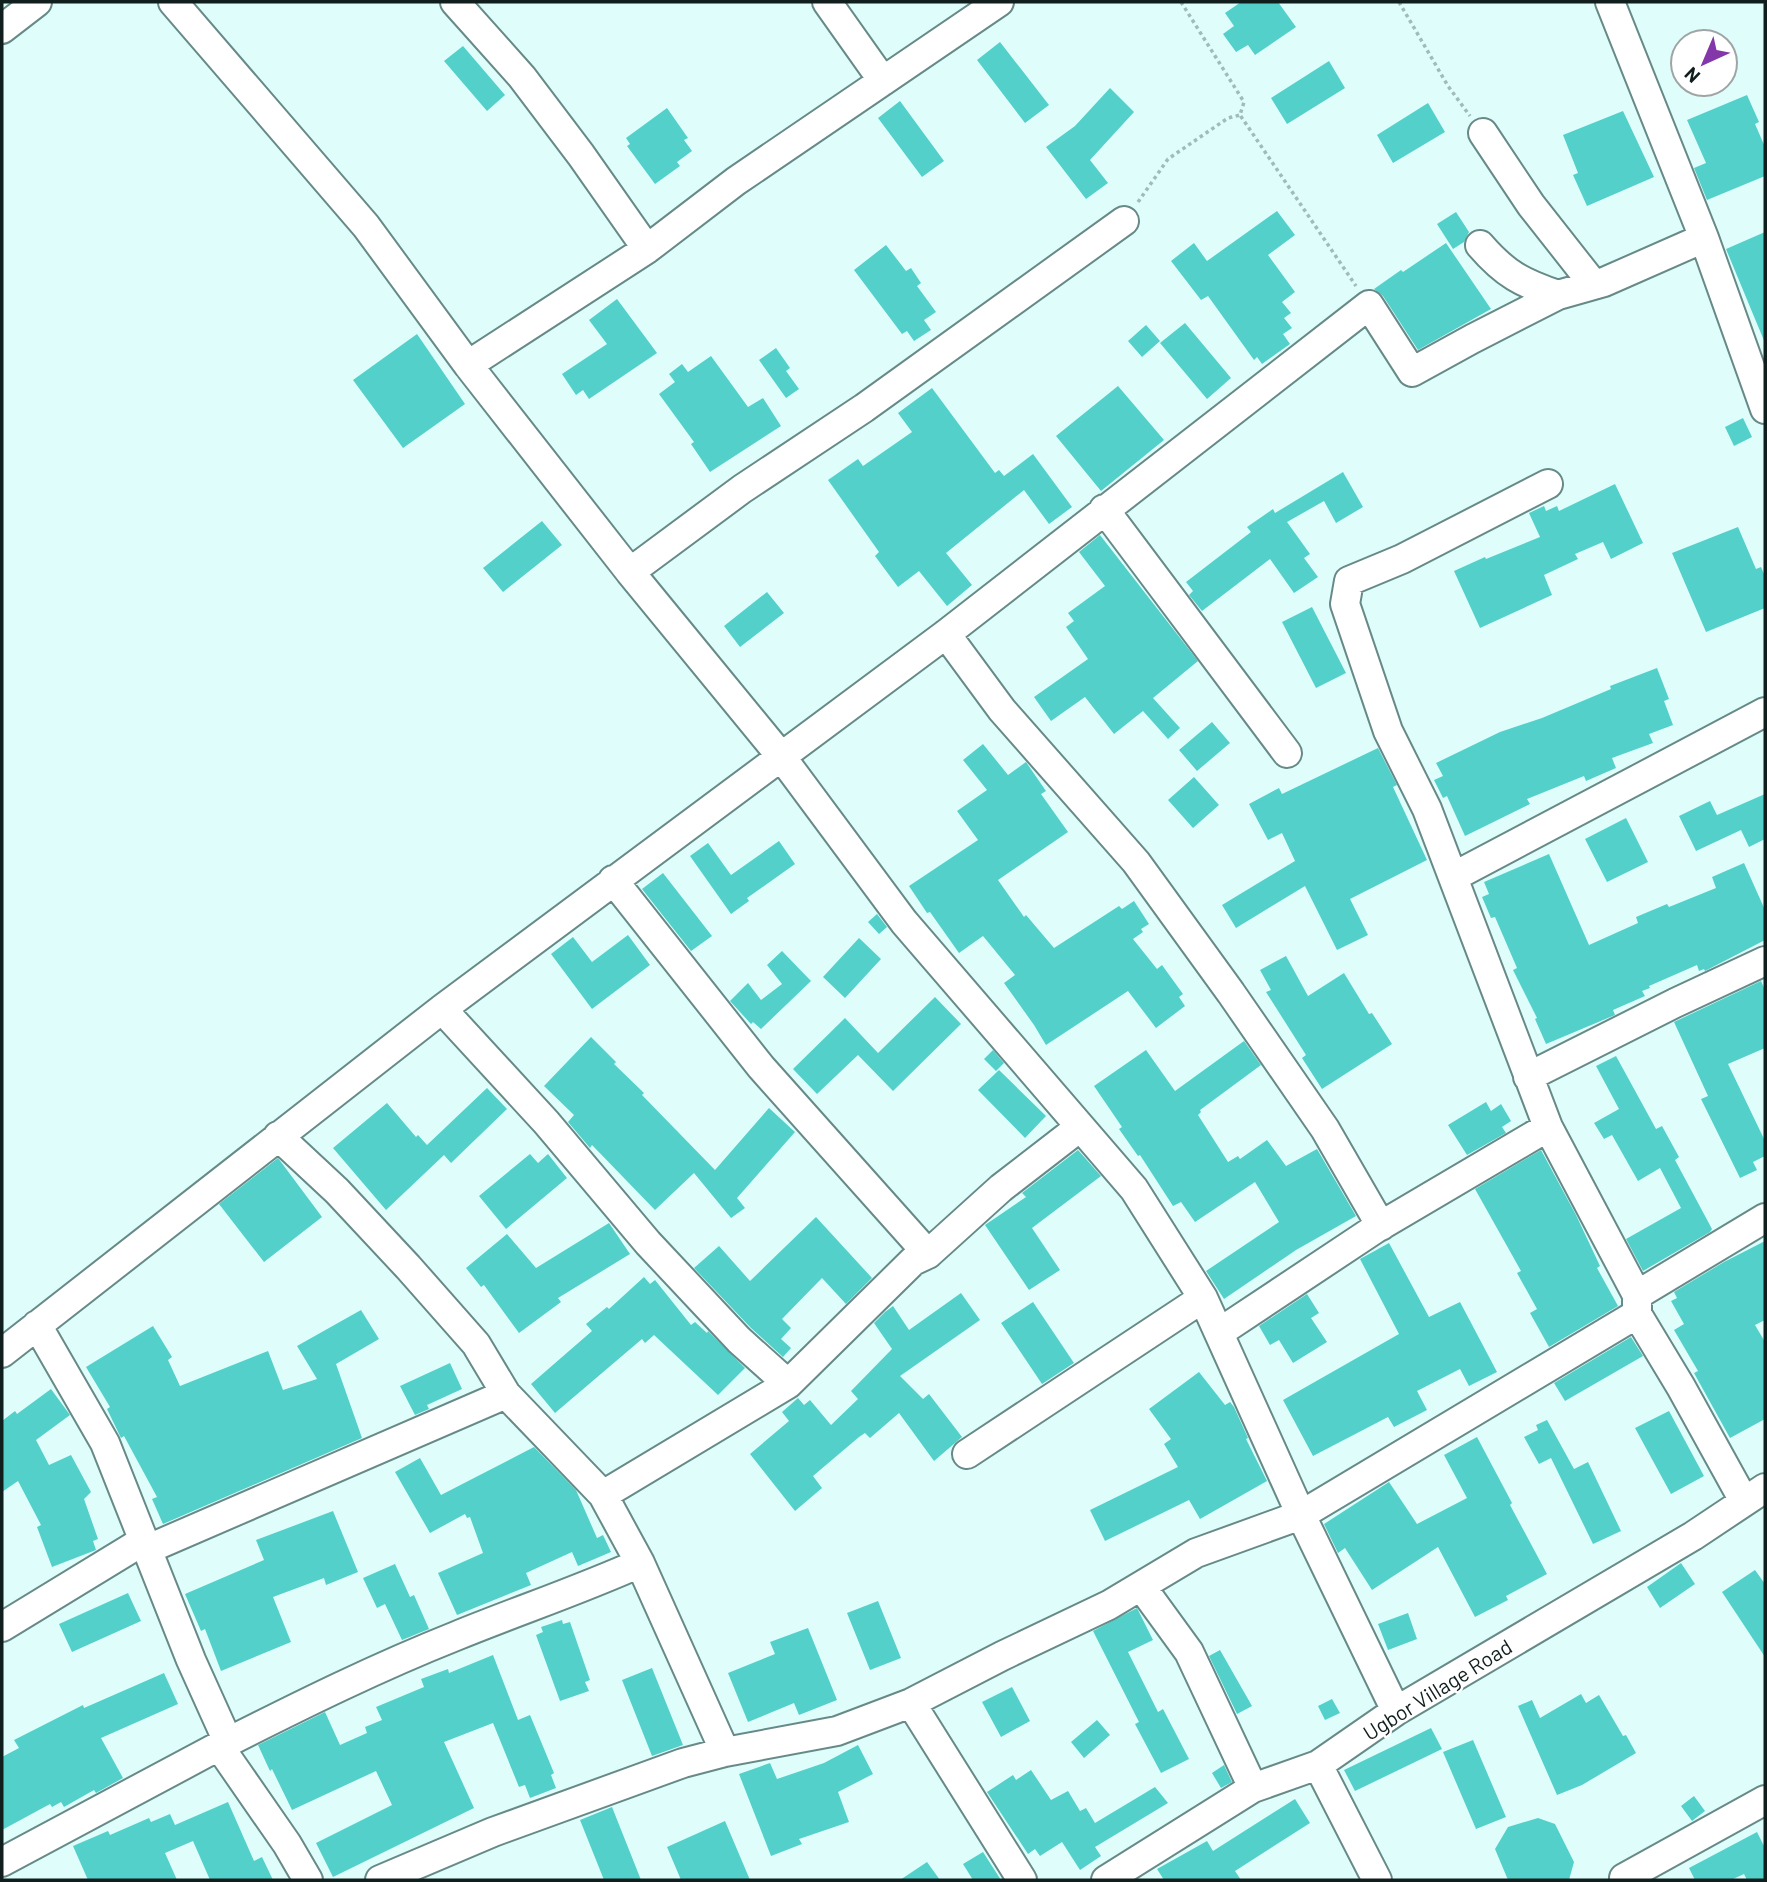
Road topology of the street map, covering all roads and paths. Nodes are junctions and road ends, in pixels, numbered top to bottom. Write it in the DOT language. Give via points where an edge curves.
graph roads {
  1 [pos="37,2"];
  2 [pos="173,2"];
  3 [pos="455,2"];
  4 [pos="827,2"];
  5 [pos="999,2"];
  6 [pos="1181,2"];
  7 [pos="1399,2"];
  8 [pos="1610,2"];
  9 [pos="2,29"];
  10 [pos="883,81"];
  11 [pos="1240,115"];
  12 [pos="1483,133"];
  13 [pos="1125,221"];
  14 [pos="1704,238"];
  15 [pos="1480,245"];
  16 [pos="647,248"];
  17 [pos="1594,285"];
  18 [pos="1558,295"];
  19 [pos="1369,305"];
  20 [pos="468,365"];
  21 [pos="1765,409"];
  22 [pos="1548,484"];
  23 [pos="1104,509"];
  24 [pos="630,572"];
  25 [pos="946,634"];
  26 [pos="1765,712"];
  27 [pos="1287,753"];
  28 [pos="780,755"];
  29 [pos="1453,877"];
  30 [pos="613,880"];
  31 [pos="1765,961"];
  32 [pos="442,1009"];
  33 [pos="1528,1077"];
  34 [pos="1080,1127"];
  35 [pos="1548,1127"];
  36 [pos="278,1136"];
  37 [pos="1765,1218"];
  38 [pos="1381,1226"];
  39 [pos="928,1254"];
  40 [pos="1203,1298"];
  41 [pos="1637,1305"];
  42 [pos="37,1325"];
  43 [pos="1220,1332"];
  44 [pos="2,1353"];
  45 [pos="788,1384"];
  46 [pos="506,1394"];
  47 [pos="967,1454"];
  48 [pos="603,1495"];
  49 [pos="1754,1495"];
  50 [pos="1301,1515"];
  51 [pos="146,1545"];
  52 [pos="640,1563"];
  53 [pos="1141,1586"];
  54 [pos="2,1627"];
  55 [pos="911,1703"];
  56 [pos="1396,1711"];
  57 [pos="224,1744"];
  58 [pos="725,1752"];
  59 [pos="1318,1765"];
  60 [pos="1253,1788"];
  61 [pos="1765,1800"];
  62 [pos="2,1862"];
  63 [pos="308,1880"];
  64 [pos="380,1880"];
  65 [pos="1022,1880"];
  66 [pos="1106,1880"];
  67 [pos="1377,1880"];
  68 [pos="1624,1880"];
  1 -- 9 [label="street"];
  2 -- 20 [label="street" via="366,226"];
  3 -- 16 [label="street" via="522,78"];
  4 -- 10 [label="street"];
  5 -- 10 [label="street"];
  6 -- 11 [label="path" via="1244,102"];
  7 -- 12 [label="path" via="1448,86"];
  8 -- 14 [label="street"];
  10 -- 16 [label="street"];
  11 -- 13 [label="path" via="1228,118 1168,159"];
  11 -- 19 [label="path"];
  12 -- 17 [label="street" via="1531,205"];
  13 -- 24 [label="street"];
  14 -- 17 [label="street"];
  14 -- 21 [label="street"];
  15 -- 18 [label="street" via="1513,277"];
  16 -- 20 [label="street"];
  17 -- 18 [label="street"];
  18 -- 19 [label="street" via="1412,372"];
  19 -- 23 [label="street"];
  20 -- 24 [label="street"];
  22 -- 29 [label="street" via="1349,581 1345,604 1388,731 1427,809"];
  23 -- 25 [label="street"];
  23 -- 27 [label="street"];
  24 -- 28 [label="street"];
  25 -- 28 [label="street"];
  25 -- 38 [label="street" via="1002,710 1136,862 1325,1129"];
  26 -- 29 [label="street"];
  28 -- 30 [label="street"];
  28 -- 34 [label="street" via="904,922"];
  29 -- 33 [label="street"];
  30 -- 32 [label="street"];
  30 -- 39 [label="street" via="761,1067"];
  31 -- 33 [label="street"];
  32 -- 36 [label="street"];
  32 -- 45 [label="street" via="648,1243 739,1340"];
  33 -- 35 [label="street"];
  34 -- 39 [label="street" via="1001,1188"];
  34 -- 40 [label="street" via="1134,1189"];
  35 -- 38 [label="street"];
  35 -- 41 [label="street"];
  36 -- 42 [label="street"];
  36 -- 46 [label="street" via="337,1191 476,1344"];
  37 -- 41 [label="street"];
  38 -- 43 [label="street"];
  39 -- 45 [label="street" via="913,1261"];
  40 -- 43 [label="street"];
  40 -- 47 [label="street"];
  41 -- 49 [label="street" via="1681,1387"];
  41 -- 50 [label="street"];
  42 -- 44 [label="street"];
  42 -- 51 [label="street" via="105,1443"];
  43 -- 50 [label="street"];
  45 -- 48 [label="street"];
  46 -- 48 [label="street"];
  46 -- 51 [label="street"];
  48 -- 52 [label="street"];
  49 -- 56 [label="street, Ugbor Village Road" via="1693,1536"];
  50 -- 53 [label="street" via="1196,1553"];
  50 -- 56 [label="street"];
  51 -- 54 [label="street"];
  51 -- 57 [label="street"];
  52 -- 57 [label="street" via="455,1636"];
  52 -- 58 [label="street"];
  53 -- 55 [label="street"];
  53 -- 60 [label="street" via="1189,1652"];
  55 -- 58 [label="street" via="837,1731"];
  55 -- 65 [label="street"];
  56 -- 59 [label="street, Ugbor Village Road"];
  57 -- 62 [label="street"];
  57 -- 63 [label="street"];
  58 -- 64 [label="street" via="493,1832"];
  59 -- 60 [label="street, Ugbor Village Road"];
  59 -- 67 [label="street"];
  60 -- 66 [label="street, Ugbor Village Road"];
  61 -- 68 [label="street"];
}
